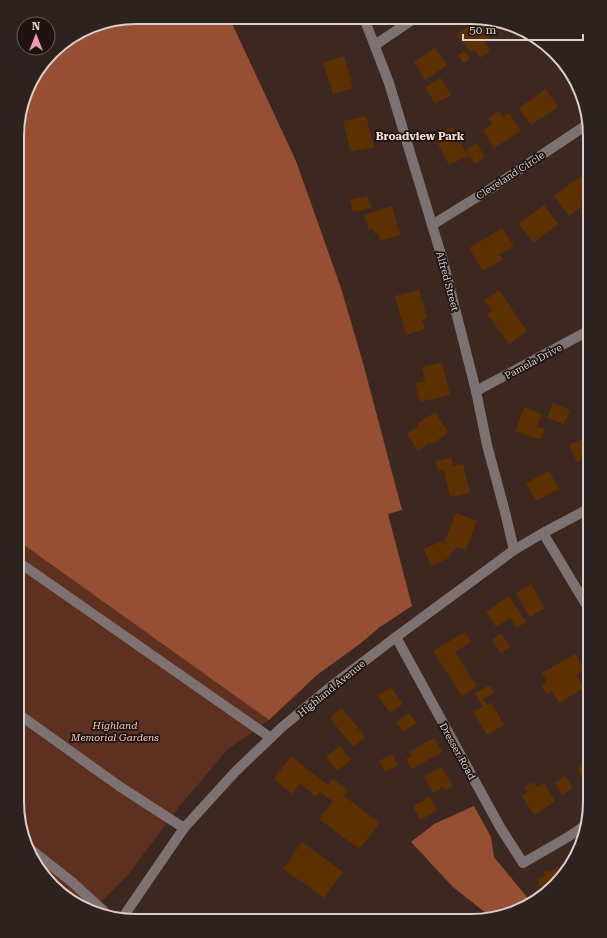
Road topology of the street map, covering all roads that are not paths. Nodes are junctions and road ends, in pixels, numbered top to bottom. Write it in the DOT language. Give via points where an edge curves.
graph roads {
  1 [pos="366,24"];
  2 [pos="406,24"];
  3 [pos="375,45"];
  4 [pos="582,128"];
  5 [pos="432,225"];
  6 [pos="583,334"];
  7 [pos="476,391"];
  8 [pos="583,512"];
  9 [pos="542,533"];
  10 [pos="514,550"];
  11 [pos="24,566"];
  12 [pos="583,600"];
  13 [pos="396,637"];
  14 [pos="24,718"];
  15 [pos="271,738"];
  16 [pos="184,828"];
  17 [pos="580,829"];
  18 [pos="37,854"];
  19 [pos="100,907"];
  20 [pos="126,913"];
  1 -- 3 [label="street, Alfred Street"];
  2 -- 3 [label="street"];
  3 -- 5 [label="street, Alfred Street"];
  4 -- 5 [label="street, Cleveland Circle"];
  5 -- 7 [label="street, Alfred Street" via="444,261"];
  6 -- 7 [label="street, Pamela Drive"];
  7 -- 10 [label="street, Alfred Street"];
  8 -- 9 [label="street, Highland Avenue"];
  9 -- 10 [label="street, Highland Avenue"];
  9 -- 12 [label="street"];
  10 -- 13 [label="street, Highland Avenue"];
  11 -- 15 [label="street"];
  13 -- 15 [label="street, Highland Avenue" via="329,688"];
  13 -- 17 [label="street, Dresser Road" via="500,827 523,862"];
  14 -- 16 [label="street" via="119,786"];
  15 -- 16 [label="street, Highland Avenue"];
  16 -- 20 [label="street, Highland Avenue"];
  18 -- 19 [label="street"];
}
